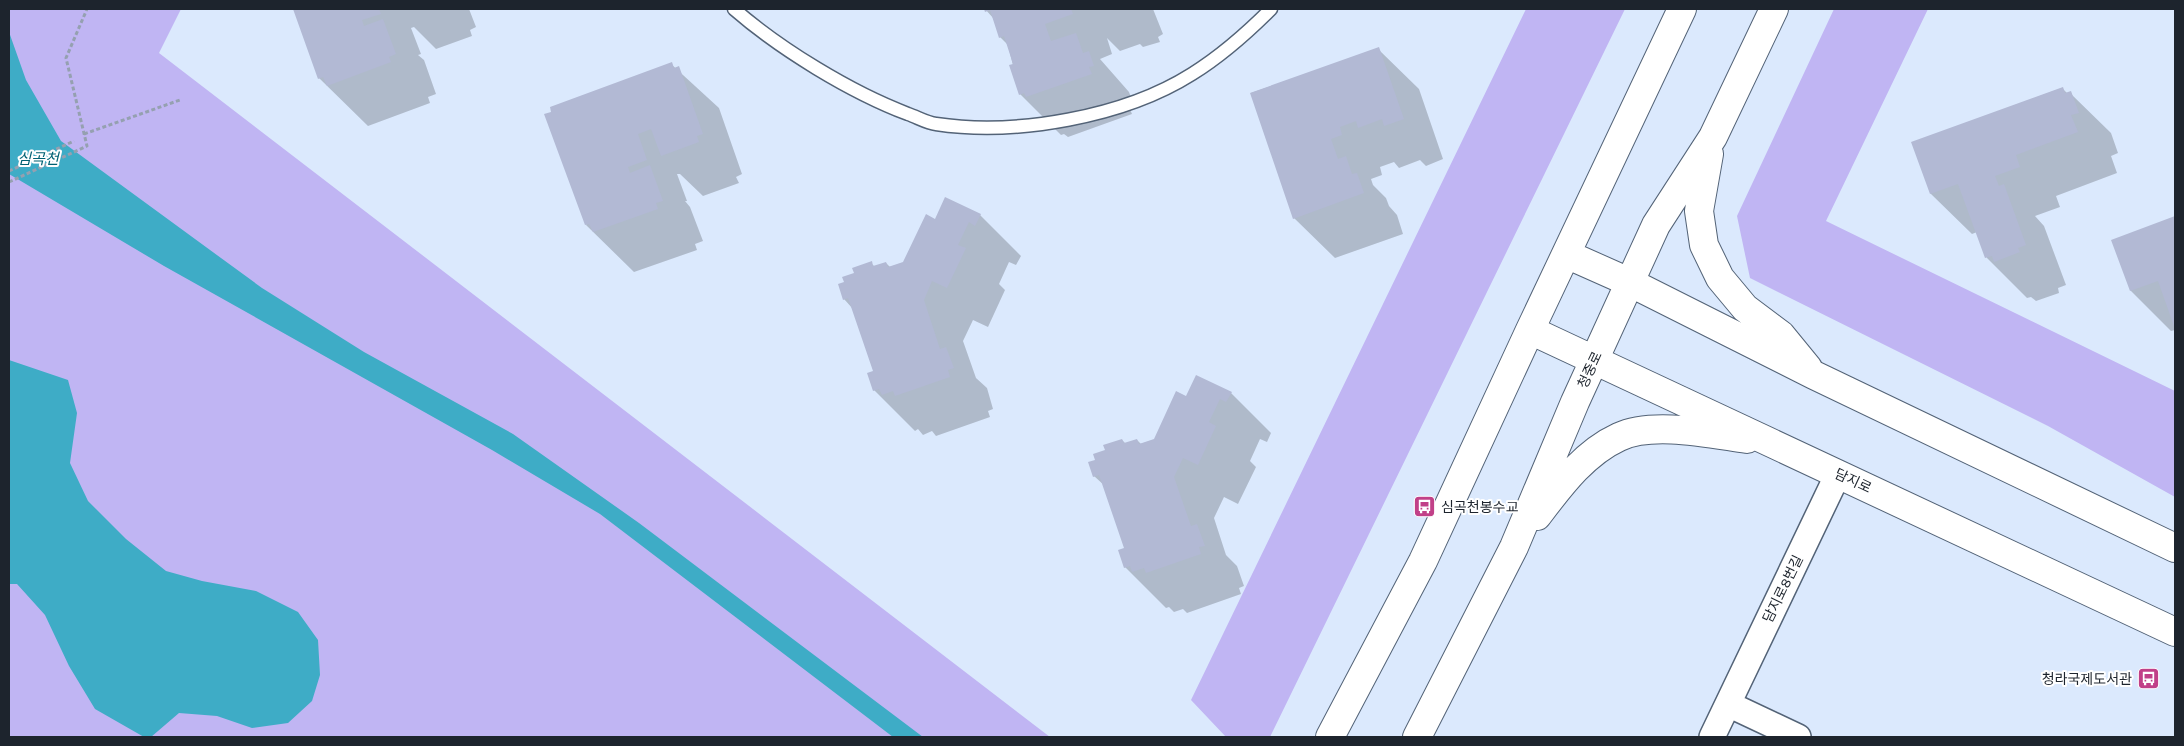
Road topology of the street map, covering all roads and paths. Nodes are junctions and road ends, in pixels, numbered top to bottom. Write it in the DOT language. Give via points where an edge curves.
graph roads {
  1 [pos="86,9"];
  2 [pos="734,9"];
  3 [pos="1271,9"];
  4 [pos="1682,9"];
  5 [pos="1774,9"];
  6 [pos="180,100"];
  7 [pos="84,134"];
  8 [pos="1713,137"];
  9 [pos="74,141"];
  10 [pos="9,171"];
  11 [pos="9,182"];
  12 [pos="1566,254"];
  13 [pos="1629,282"];
  14 [pos="1530,330"];
  15 [pos="1595,360"];
  16 [pos="1814,376"];
  17 [pos="1771,442"];
  18 [pos="1838,474"];
  19 [pos="1514,547"];
  20 [pos="2175,548"];
  21 [pos="2175,632"];
  22 [pos="1728,704"];
  23 [pos="1330,737"];
  24 [pos="1417,737"];
  25 [pos="1712,737"];
  26 [pos="1798,737"];
  1 -- 7 [label="path" via="66,58"];
  2 -- 3 [label="lane" via="757,29 848,87 935,124 991,127 1051,123 1131,103 1191,75 1228,48"];
  4 -- 12 [label="main road"];
  5 -- 8 [label="main road, 청중로"];
  6 -- 7 [label="path"];
  7 -- 11 [label="path" via="87,146"];
  8 -- 13 [label="main road, 청중로" via="1656,225"];
  8 -- 16 [label="main road" via="1698,211 1704,245 1720,278 1745,308 1781,335"];
  9 -- 10 [label="path"];
  12 -- 13 [label="main road"];
  12 -- 14 [label="main road"];
  13 -- 15 [label="main road, 청중로"];
  13 -- 16 [label="main road"];
  14 -- 15 [label="main road, 담지로"];
  14 -- 23 [label="main road" via="1424,561"];
  15 -- 17 [label="main road, 담지로"];
  15 -- 19 [label="main road, 청중로"];
  16 -- 20 [label="main road"];
  17 -- 18 [label="main road, 담지로"];
  17 -- 19 [label="main road" via="1672,430 1620,436 1591,454 1561,486"];
  18 -- 21 [label="main road, 담지로"];
  18 -- 22 [label="street, 담지로8번길"];
  19 -- 24 [label="main road, 청중로"];
  22 -- 25 [label="street, 담지로8번길"];
  22 -- 26 [label="street"];
}
